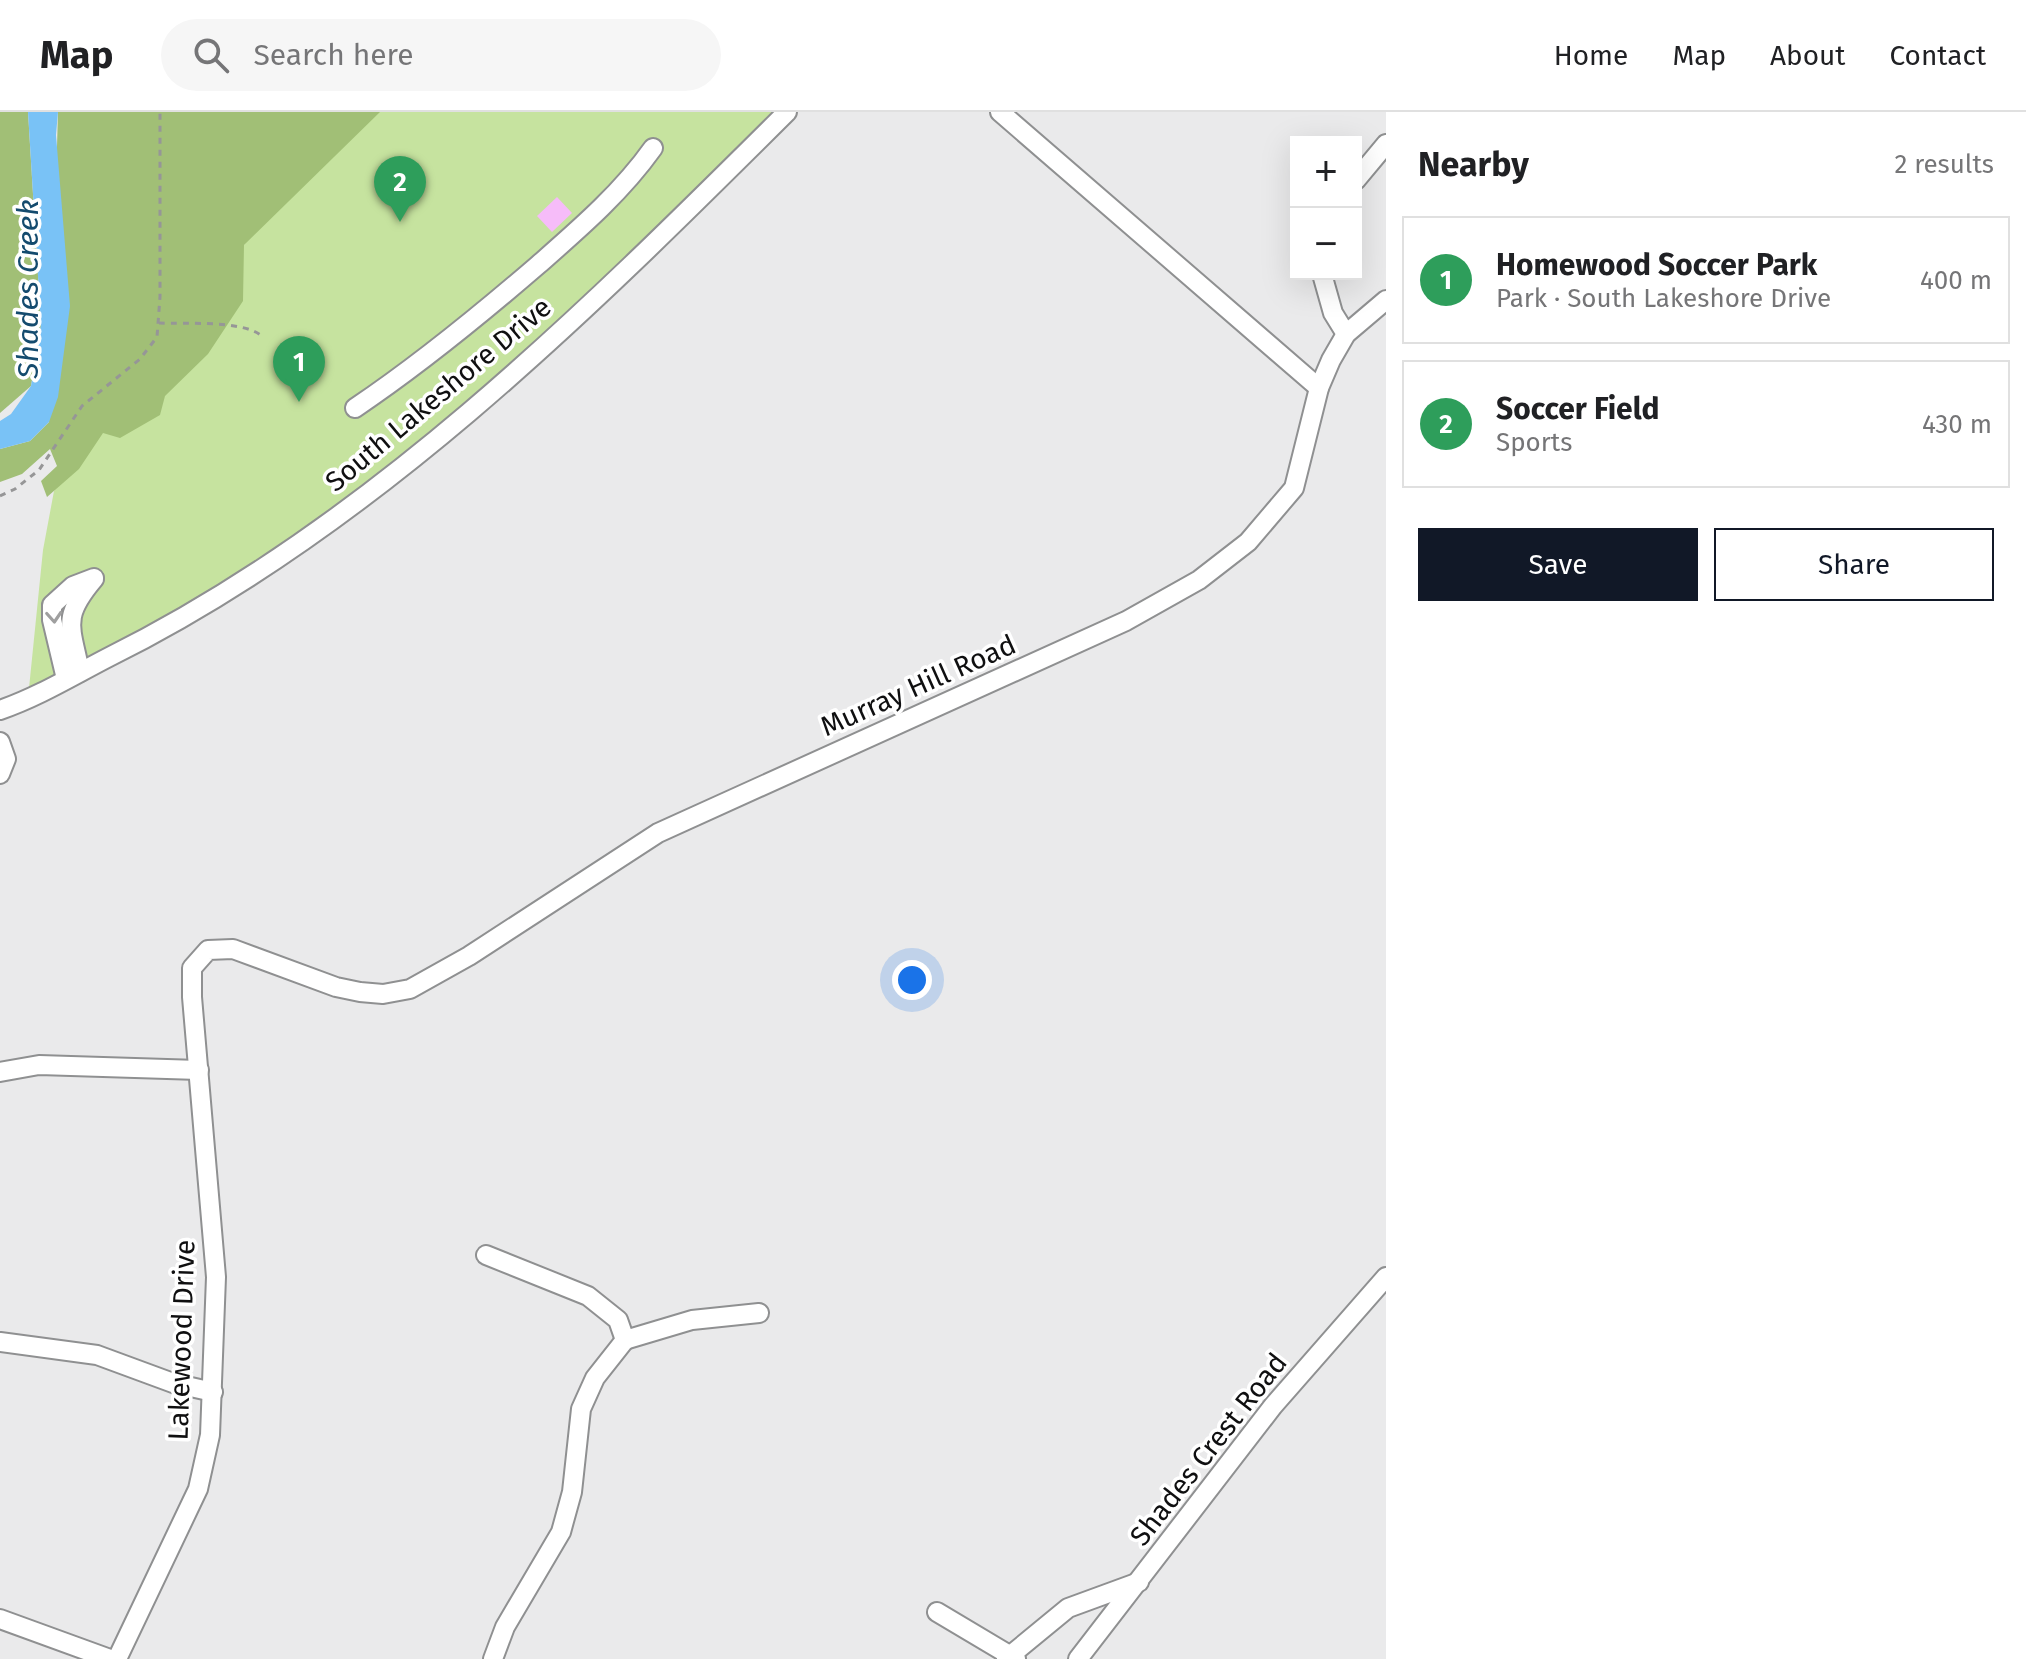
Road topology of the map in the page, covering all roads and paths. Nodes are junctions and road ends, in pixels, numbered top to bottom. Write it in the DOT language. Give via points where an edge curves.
graph roads {
  1 [pos="160,112"];
  2 [pos="787,112"];
  3 [pos="1000,112"];
  4 [pos="1386,144"];
  5 [pos="653,148"];
  6 [pos="1362,173"];
  7 [pos="1324,280"];
  8 [pos="1386,300"];
  9 [pos="159,323"];
  10 [pos="1346,334"];
  11 [pos="262,336"];
  12 [pos="1319,388"];
  13 [pos="355,408"];
  14 [pos="0,496"];
  15 [pos="73,675"];
  16 [pos="0,710"];
  17 [pos="0,742"];
  18 [pos="0,774"];
  19 [pos="199,1070"];
  20 [pos="0,1072"];
  21 [pos="202,1100"];
  22 [pos="486,1255"];
  23 [pos="1386,1277"];
  24 [pos="759,1313"];
  25 [pos="625,1340"];
  26 [pos="0,1342"];
  27 [pos="213,1392"];
  28 [pos="1139,1582"];
  29 [pos="937,1612"];
  30 [pos="0,1619"];
  31 [pos="1010,1658"];
  32 [pos="110,1659"];
  33 [pos="117,1659"];
  34 [pos="493,1659"];
  35 [pos="1078,1659"];
  1 -- 9 [label="path"];
  2 -- 15 [label="street, South Lakeshore Drive" via="649,249 439,439 260,571"];
  3 -- 12 [label="street"];
  4 -- 6 [label="street"];
  5 -- 13 [label="street" via="587,222 430,353"];
  7 -- 10 [label="street"];
  8 -- 10 [label="street"];
  9 -- 11 [label="path" via="240,326"];
  9 -- 14 [label="path" via="147,352 89,397 39,470"];
  10 -- 12 [label="street, Murray Hill Road"];
  12 -- 19 [label="street, Murray Hill Road" via="1294,488 1248,542 1199,580 1126,621 658,833 410,989 360,992 233,949 208,950 192,968"];
  15 -- 15 [label="street, one-way" via="71,616 94,578 73,586 52,605 52,620"];
  15 -- 16 [label="street, South Lakeshore Drive"];
  17 -- 18 [label="street" via="6,759"];
  19 -- 20 [label="street" via="39,1065"];
  19 -- 21 [label="street, Murray Hill Road"];
  21 -- 27 [label="street, Lakewood Drive" via="216,1277"];
  22 -- 25 [label="street" via="588,1296 618,1320"];
  23 -- 28 [label="street, Shades Crest Road" via="1273,1406"];
  24 -- 25 [label="street" via="692,1320"];
  25 -- 34 [label="street" via="595,1378 581,1409 572,1492 561,1532 505,1627"];
  26 -- 27 [label="street" via="97,1355"];
  27 -- 33 [label="street, Lakewood Drive" via="198,1489"];
  28 -- 31 [label="street" via="1068,1608"];
  28 -- 35 [label="street, Shades Crest Road"];
  29 -- 31 [label="street"];
  30 -- 32 [label="street"];
}
